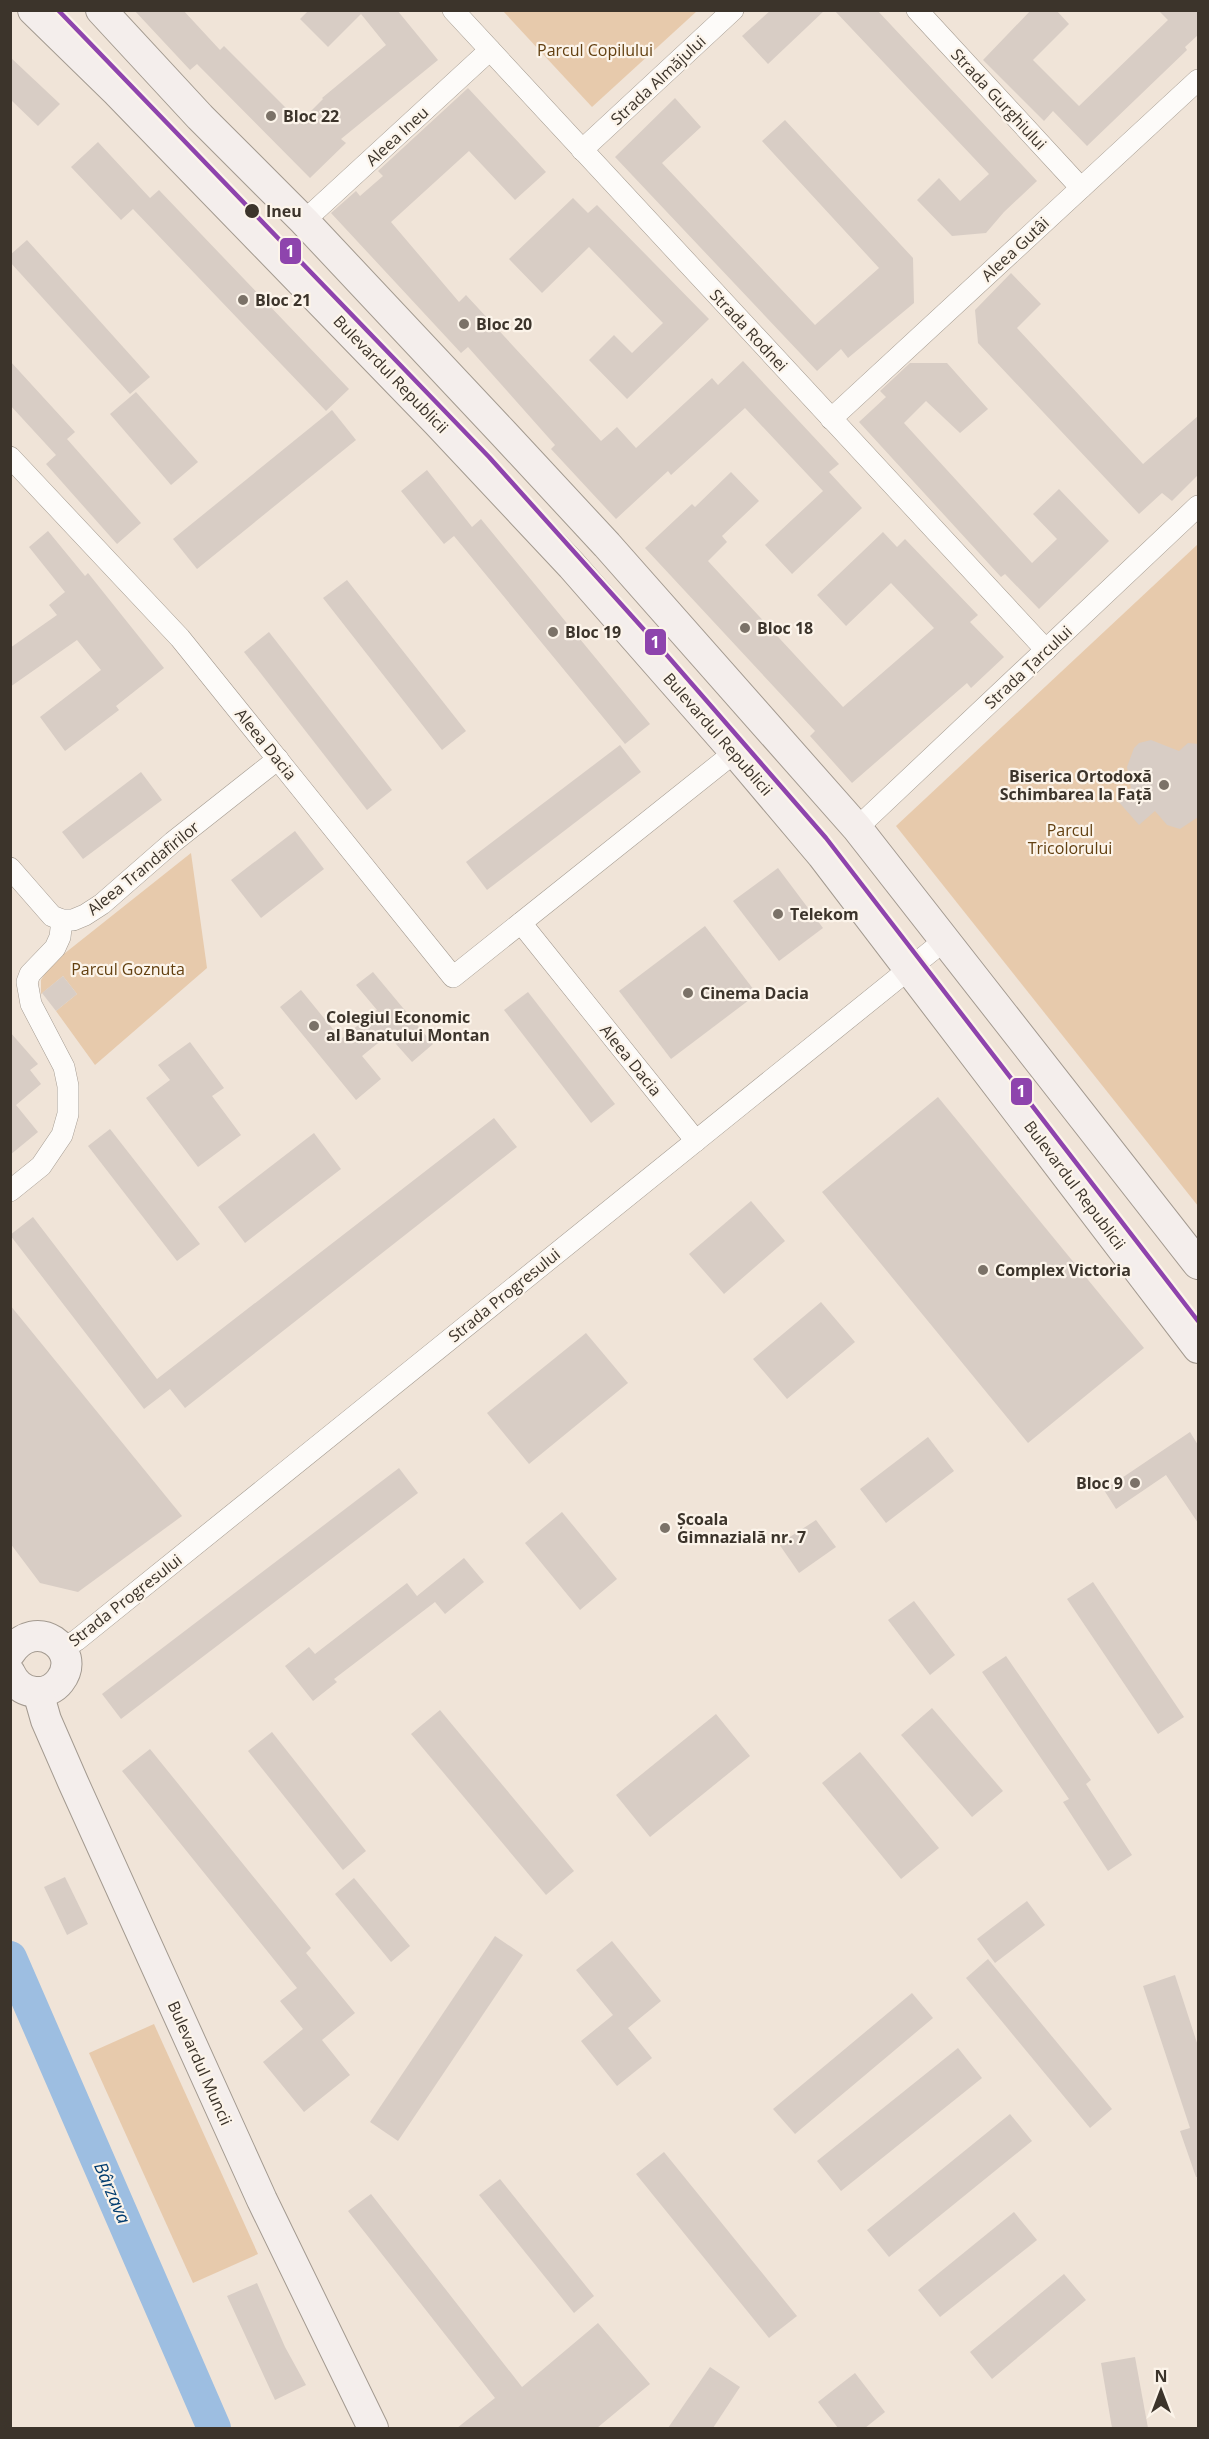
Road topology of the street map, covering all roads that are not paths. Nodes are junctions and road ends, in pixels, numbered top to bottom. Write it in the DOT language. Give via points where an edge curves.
graph roads {
  1 [pos="33,10"];
  2 [pos="101,10"];
  3 [pos="453,10"];
  4 [pos="733,10"];
  5 [pos="917,10"];
  6 [pos="490,50"];
  7 [pos="1198,80"];
  8 [pos="582,150"];
  9 [pos="1082,188"];
  10 [pos="304,221"];
  11 [pos="831,418"];
  12 [pos="10,457"];
  13 [pos="1198,507"];
  14 [pos="1046,650"];
  15 [pos="735,752"];
  16 [pos="278,759"];
  17 [pos="857,828"];
  18 [pos="10,868"];
  19 [pos="62,920"];
  20 [pos="521,923"];
  21 [pos="945,940"];
  22 [pos="910,969"];
  23 [pos="696,1141"];
  24 [pos="10,1191"];
  25 [pos="1198,1264"];
  26 [pos="1198,1348"];
  27 [pos="12,1645"];
  28 [pos="62,1649"];
  29 [pos="10,1673"];
  30 [pos="38,1692"];
  31 [pos="373,2428"];
  1 -- 15 [label="main road, Bulevardul Republicii" via="437,422 572,566"];
  2 -- 10 [label="main road"];
  3 -- 6 [label="street, Strada Rodnei"];
  4 -- 8 [label="street, Strada Almăjului"];
  5 -- 9 [label="street, Strada Gurghiului"];
  6 -- 8 [label="street, Strada Rodnei"];
  6 -- 10 [label="street, Aleea Ineu"];
  7 -- 9 [label="street, Aleea Gutâi"];
  8 -- 11 [label="street, Strada Rodnei"];
  9 -- 11 [label="street, Aleea Gutâi"];
  10 -- 17 [label="main road" via="607,545"];
  11 -- 14 [label="street, Strada Rodnei"];
  12 -- 16 [label="street, Aleea Dacia" via="180,638"];
  13 -- 14 [label="street, Strada Țarcului"];
  14 -- 17 [label="street, Strada Țarcului"];
  15 -- 20 [label="street, Aleea Dacia"];
  15 -- 22 [label="main road, Bulevardul Republicii" via="822,855"];
  16 -- 19 [label="street, Aleea Trandafirilor" via="102,904 73,920"];
  16 -- 20 [label="street, Aleea Dacia" via="453,977"];
  17 -- 21 [label="main road"];
  18 -- 19 [label="street" via="52,916"];
  19 -- 24 [label="street" via="55,948 27,982 31,1004 64,1067 68,1114 62,1135 41,1166"];
  20 -- 23 [label="street, Aleea Dacia"];
  21 -- 22 [label="street, Strada Progresului"];
  21 -- 25 [label="main road"];
  22 -- 23 [label="street, Strada Progresului"];
  22 -- 26 [label="main road, Bulevardul Republicii"];
  23 -- 28 [label="street, Strada Progresului"];
  27 -- 28 [label="main road" via="35,1635 55,1641"];
  28 -- 30 [label="main road" via="66,1658 63,1677 57,1685"];
  29 -- 30 [label="main road" via="18,1685"];
  30 -- 31 [label="main road, Bulevardul Muncii" via="73,1782 248,2167"];
}
